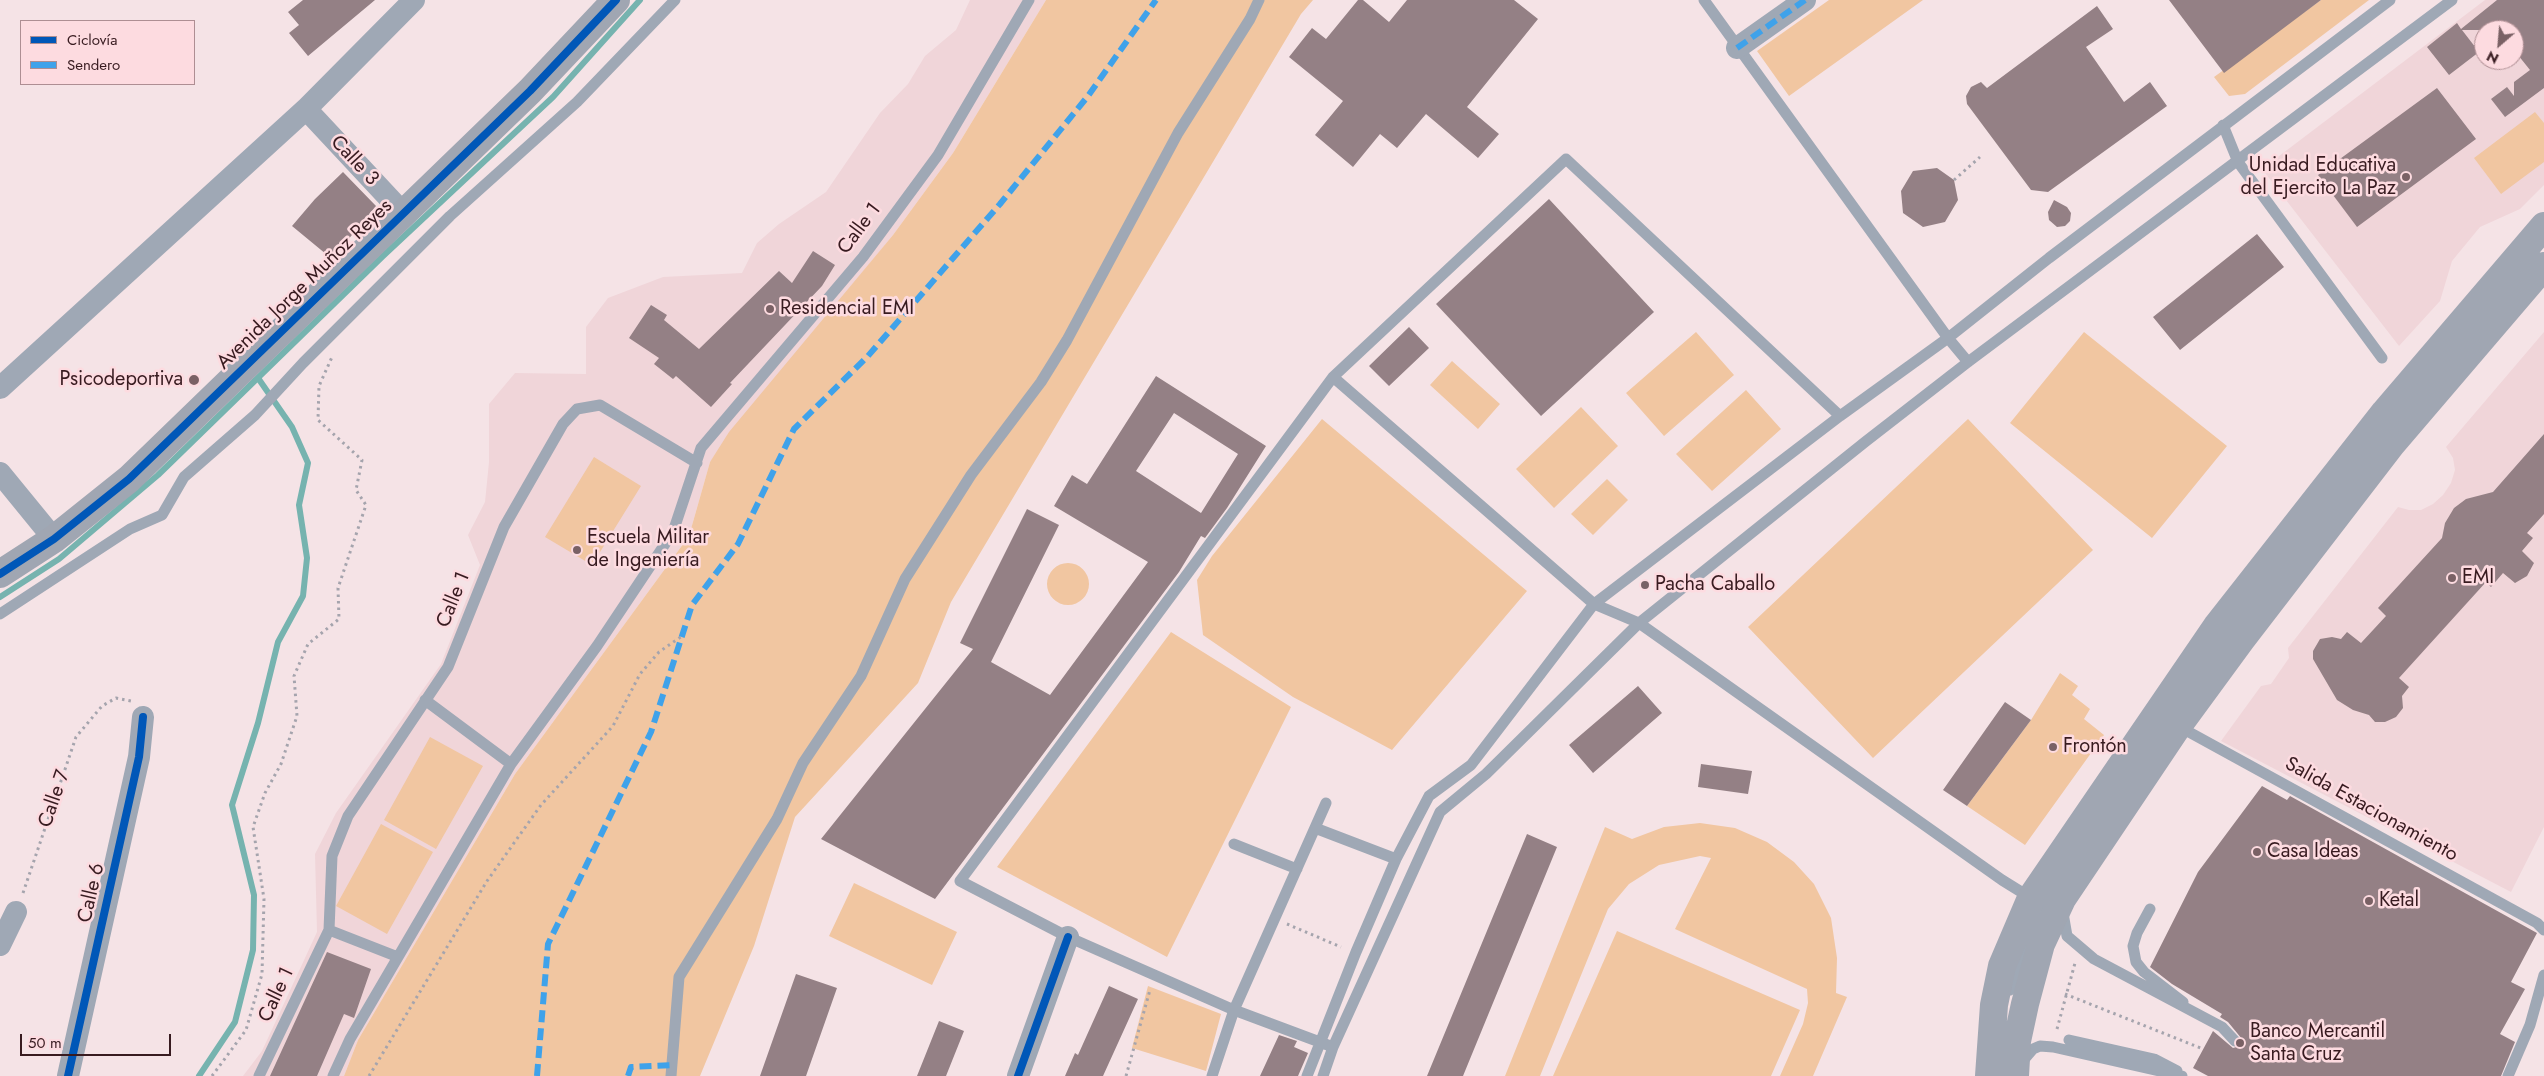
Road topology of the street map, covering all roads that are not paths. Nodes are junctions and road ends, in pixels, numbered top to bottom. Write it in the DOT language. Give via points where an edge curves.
graph roads {
  1 [pos="414,0"];
  2 [pos="616,0"];
  3 [pos="675,0"];
  4 [pos="1029,0"];
  5 [pos="1259,0"];
  6 [pos="1704,0"];
  7 [pos="1805,0"];
  8 [pos="2390,0"];
  9 [pos="2452,0"];
  10 [pos="1737,48"];
  11 [pos="306,109"];
  12 [pos="2223,125"];
  13 [pos="2238,162"];
  14 [pos="403,213"];
  15 [pos="2544,226"];
  16 [pos="2544,266"];
  17 [pos="2513,282"];
  18 [pos="1948,338"];
  19 [pos="2382,358"];
  20 [pos="1968,362"];
  21 [pos="1333,377"];
  22 [pos="0,388"];
  23 [pos="1840,416"];
  24 [pos="697,463"];
  25 [pos="0,473"];
  26 [pos="54,539"];
  27 [pos="0,574"];
  28 [pos="1594,604"];
  29 [pos="0,614"];
  30 [pos="1639,623"];
  31 [pos="425,700"];
  32 [pos="143,717"];
  33 [pos="2167,719"];
  34 [pos="511,764"];
  35 [pos="2114,776"];
  36 [pos="1326,803"];
  37 [pos="1315,828"];
  38 [pos="1234,844"];
  39 [pos="1396,859"];
  40 [pos="1297,869"];
  41 [pos="2062,883"];
  42 [pos="2031,898"];
  43 [pos="2150,910"];
  44 [pos="16,912"];
  45 [pos="329,930"];
  46 [pos="2544,930"];
  47 [pos="1068,937"];
  48 [pos="0,945"];
  49 [pos="398,957"];
  50 [pos="2544,975"];
  51 [pos="2010,990"];
  52 [pos="1234,1010"];
  53 [pos="2192,1012"];
  54 [pos="2069,1040"];
  55 [pos="2235,1041"];
  56 [pos="1318,1042"];
  57 [pos="1333,1047"];
  58 [pos="68,1076"];
  59 [pos="259,1076"];
  60 [pos="333,1076"];
  61 [pos="671,1076"];
  62 [pos="1018,1076"];
  63 [pos="1212,1076"];
  64 [pos="1306,1076"];
  65 [pos="1323,1076"];
  66 [pos="1989,1076"];
  67 [pos="2016,1076"];
  68 [pos="2184,1076"];
  69 [pos="2508,1076"];
  1 -- 11 [label="street"];
  2 -- 14 [label="main road, Avenida Jorge Muñoz Reyes" via="530,91"];
  3 -- 29 [label="lane" via="577,102 450,216 255,415 184,477 162,515 130,529"];
  4 -- 24 [label="lane, Calle 1" via="938,155 863,257 701,448"];
  5 -- 61 [label="lane" via="1178,133 1052,365 971,474 905,579 861,676 804,763 777,819 679,977"];
  6 -- 10 [label="lane"];
  7 -- 10 [label="street"];
  8 -- 12 [label="lane"];
  9 -- 13 [label="lane"];
  10 -- 18 [label="lane"];
  11 -- 14 [label="street, Calle 3"];
  11 -- 22 [label="street"];
  12 -- 13 [label="lane"];
  12 -- 18 [label="lane"];
  13 -- 19 [label="lane"];
  13 -- 20 [label="lane"];
  14 -- 26 [label="main road, Avenida Jorge Muñoz Reyes" via="129,479"];
  15 -- 17 [label="main road"];
  16 -- 17 [label="main road"];
  17 -- 33 [label="main road" via="2385,412 2284,539 2218,626"];
  18 -- 20 [label="lane"];
  18 -- 23 [label="lane"];
  20 -- 30 [label="lane"];
  21 -- 23 [label="lane" via="1566,159"];
  21 -- 28 [label="lane"];
  21 -- 47 [label="lane" via="960,881"];
  23 -- 28 [label="lane"];
  24 -- 31 [label="lane, Calle 1" via="600,406 577,410 563,424 504,527 448,667"];
  24 -- 34 [label="lane, Calle 1" via="673,532 597,646"];
  25 -- 26 [label="street"];
  26 -- 27 [label="main road, Avenida Jorge Muñoz Reyes"];
  28 -- 30 [label="lane"];
  28 -- 39 [label="lane" via="1471,765 1429,796"];
  30 -- 42 [label="lane"];
  30 -- 57 [label="lane" via="1486,774 1440,812"];
  31 -- 34 [label="lane"];
  31 -- 45 [label="lane, Calle 1" via="348,816 332,856"];
  32 -- 58 [label="street, Calle 6" via="139,757"];
  33 -- 35 [label="main road"];
  33 -- 41 [label="main road"];
  33 -- 46 [label="lane, Salida Estacionamiento" via="2537,923"];
  34 -- 49 [label="lane, Calle 1"];
  35 -- 41 [label="lane" via="2105,808"];
  35 -- 42 [label="main road"];
  36 -- 37 [label="lane"];
  37 -- 39 [label="lane"];
  37 -- 40 [label="lane"];
  38 -- 40 [label="lane"];
  39 -- 56 [label="lane"];
  40 -- 52 [label="lane"];
  41 -- 51 [label="lane" via="2048,895"];
  41 -- 53 [label="lane" via="2067,936 2094,959"];
  41 -- 67 [label="main road" via="2027,996 2017,1041"];
  42 -- 66 [label="main road" via="2002,966 1994,1005"];
  43 -- 53 [label="lane" via="2137,933 2134,946 2136,962 2144,972 2179,997"];
  44 -- 48 [label="street"];
  45 -- 49 [label="lane"];
  45 -- 59 [label="lane, Calle 1"];
  47 -- 52 [label="lane"];
  47 -- 62 [label="street"];
  49 -- 60 [label="lane, Calle 1"];
  50 -- 69 [label="lane" via="2530,1025"];
  52 -- 56 [label="lane"];
  52 -- 63 [label="lane"];
  53 -- 55 [label="lane" via="2222,1027"];
  54 -- 68 [label="lane" via="2154,1060"];
  56 -- 57 [label="lane"];
  56 -- 64 [label="lane"];
  57 -- 65 [label="lane"];
  67 -- 68 [label="lane" via="2022,1062 2040,1046"];
}
